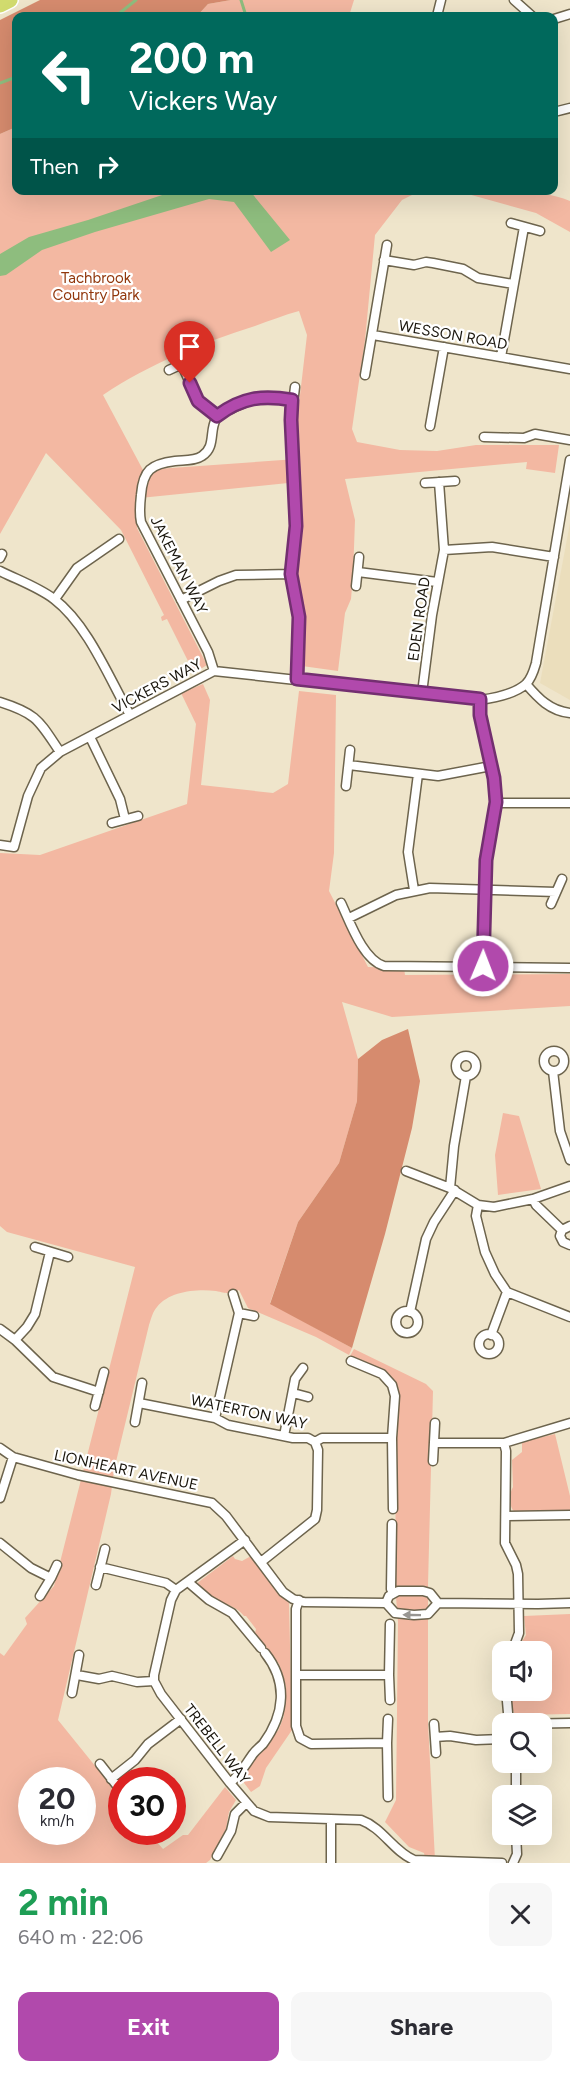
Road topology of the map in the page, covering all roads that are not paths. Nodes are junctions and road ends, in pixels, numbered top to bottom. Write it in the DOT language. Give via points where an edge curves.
graph roads {
  1 [pos="10,0"];
  2 [pos="514,0"];
  3 [pos="0,5"];
  4 [pos="528,12"];
  5 [pos="511,223"];
  6 [pos="525,227"];
  7 [pos="540,231"];
  8 [pos="387,245"];
  9 [pos="384,260"];
  10 [pos="513,284"];
  11 [pos="372,335"];
  12 [pos="444,347"];
  13 [pos="501,357"];
  14 [pos="193,359"];
  15 [pos="182,364"];
  16 [pos="570,369"];
  17 [pos="169,370"];
  18 [pos="365,375"];
  19 [pos="295,387"];
  20 [pos="292,400"];
  21 [pos="217,416"];
  22 [pos="430,426"];
  23 [pos="484,437"];
  24 [pos="570,440"];
  25 [pos="570,460"];
  26 [pos="455,480"];
  27 [pos="439,482"];
  28 [pos="425,483"];
  29 [pos="119,538"];
  30 [pos="444,550"];
  31 [pos="359,557"];
  32 [pos="554,557"];
  33 [pos="0,571"];
  34 [pos="358,572"];
  35 [pos="291,574"];
  36 [pos="437,582"];
  37 [pos="357,586"];
  38 [pos="55,599"];
  39 [pos="181,600"];
  40 [pos="214,671"];
  41 [pos="297,679"];
  42 [pos="526,684"];
  43 [pos="422,693"];
  44 [pos="480,699"];
  45 [pos="0,702"];
  46 [pos="570,713"];
  47 [pos="130,715"];
  48 [pos="90,737"];
  49 [pos="350,750"];
  50 [pos="60,752"];
  51 [pos="348,765"];
  52 [pos="491,766"];
  53 [pos="418,774"];
  54 [pos="346,786"];
  55 [pos="496,802"];
  56 [pos="570,803"];
  57 [pos="138,816"];
  58 [pos="125,819"];
  59 [pos="112,823"];
  60 [pos="0,845"];
  61 [pos="561,879"];
  62 [pos="414,890"];
  63 [pos="484,890"];
  64 [pos="556,892"];
  65 [pos="341,903"];
  66 [pos="551,904"];
  67 [pos="349,918"];
  68 [pos="483,966"];
  69 [pos="570,968"];
  70 [pos="553,1071"];
  71 [pos="466,1076"];
  72 [pos="570,1160"];
  73 [pos="406,1170"];
  74 [pos="570,1186"];
  75 [pos="452,1189"];
  76 [pos="533,1199"];
  77 [pos="478,1204"];
  78 [pos="566,1228"];
  79 [pos="570,1245"];
  80 [pos="35,1247"];
  81 [pos="50,1252"];
  82 [pos="68,1257"];
  83 [pos="507,1292"];
  84 [pos="233,1294"];
  85 [pos="410,1312"];
  86 [pos="239,1313"];
  87 [pos="254,1316"];
  88 [pos="570,1317"];
  89 [pos="0,1329"];
  90 [pos="491,1335"];
  91 [pos="15,1340"];
  92 [pos="351,1361"];
  93 [pos="303,1368"];
  94 [pos="104,1372"];
  95 [pos="142,1383"];
  96 [pos="99,1392"];
  97 [pos="293,1393"];
  98 [pos="308,1397"];
  99 [pos="140,1403"];
  100 [pos="95,1406"];
  101 [pos="215,1418"];
  102 [pos="135,1422"];
  103 [pos="435,1423"];
  104 [pos="570,1423"];
  105 [pos="284,1436"];
  106 [pos="392,1438"];
  107 [pos="315,1442"];
  108 [pos="435,1443"];
  109 [pos="504,1443"];
  110 [pos="0,1448"];
  111 [pos="13,1458"];
  112 [pos="434,1461"];
  113 [pos="0,1498"];
  114 [pos="393,1509"];
  115 [pos="570,1515"];
  116 [pos="506,1516"];
  117 [pos="392,1524"];
  118 [pos="245,1540"];
  119 [pos="0,1543"];
  120 [pos="105,1549"];
  121 [pos="261,1562"];
  122 [pos="57,1565"];
  123 [pos="100,1567"];
  124 [pos="51,1578"];
  125 [pos="188,1582"];
  126 [pos="96,1585"];
  127 [pos="176,1590"];
  128 [pos="393,1593"];
  129 [pos="40,1596"];
  130 [pos="299,1600"];
  131 [pos="438,1603"];
  132 [pos="570,1603"];
  133 [pos="386,1604"];
  134 [pos="518,1604"];
  135 [pos="390,1624"];
  136 [pos="516,1641"];
  137 [pos="79,1655"];
  138 [pos="76,1675"];
  139 [pos="296,1675"];
  140 [pos="389,1675"];
  141 [pos="154,1681"];
  142 [pos="72,1693"];
  143 [pos="390,1700"];
  144 [pos="181,1719"];
  145 [pos="388,1719"];
  146 [pos="570,1722"];
  147 [pos="552,1723"];
  148 [pos="434,1724"];
  149 [pos="435,1737"];
  150 [pos="492,1739"];
  151 [pos="387,1743"];
  152 [pos="436,1753"];
  153 [pos="100,1764"];
  154 [pos="126,1767"];
  155 [pos="108,1775"];
  156 [pos="230,1783"];
  157 [pos="388,1797"];
  158 [pos="246,1803"];
  159 [pos="331,1820"];
  160 [pos="517,1845"];
  161 [pos="217,1856"];
  162 [pos="331,1863"];
  163 [pos="502,1863"];
  164 [pos="513,1863"];
  1 -- 3 [label="highway"];
  2 -- 4 [label="street"];
  5 -- 6 [label="street"];
  6 -- 7 [label="street"];
  6 -- 10 [label="street"];
  8 -- 9 [label="street"];
  9 -- 10 [label="street" via="414,265 433,263 463,269 478,278"];
  9 -- 11 [label="street"];
  10 -- 13 [label="street"];
  11 -- 12 [label="street, WESSON ROAD"];
  11 -- 18 [label="street"];
  12 -- 13 [label="street, WESSON ROAD"];
  12 -- 22 [label="street"];
  13 -- 16 [label="street, WESSON ROAD"];
  14 -- 15 [label="street"];
  15 -- 17 [label="street"];
  15 -- 21 [label="street" via="198,401"];
  19 -- 20 [label="street"];
  20 -- 21 [label="street" via="255,398"];
  20 -- 35 [label="street" via="296,526"];
  21 -- 39 [label="street, JAKEMAN WAY" via="211,446 202,456 154,466 142,484 141,522"];
  23 -- 24 [label="street" via="524,438 535,434"];
  25 -- 32 [label="street"];
  26 -- 27 [label="street"];
  27 -- 28 [label="street"];
  27 -- 30 [label="street, EDEN ROAD"];
  29 -- 38 [label="street" via="77,568"];
  30 -- 32 [label="street" via="500,547"];
  30 -- 36 [label="street, EDEN ROAD"];
  31 -- 34 [label="street"];
  32 -- 42 [label="street" via="536,663"];
  33 -- 38 [label="street"];
  34 -- 36 [label="street"];
  34 -- 37 [label="street"];
  35 -- 39 [label="street" via="236,575"];
  35 -- 41 [label="street" via="299,617"];
  36 -- 43 [label="street, EDEN ROAD"];
  38 -- 47 [label="street" via="86,634"];
  39 -- 40 [label="street, JAKEMAN WAY"];
  40 -- 41 [label="street, VICKERS WAY"];
  40 -- 47 [label="street, VICKERS WAY"];
  41 -- 43 [label="street, VICKERS WAY"];
  42 -- 44 [label="street, VICKERS WAY" via="500,696"];
  42 -- 46 [label="street" via="546,704"];
  43 -- 44 [label="street, VICKERS WAY"];
  44 -- 52 [label="street"];
  45 -- 50 [label="street" via="31,714"];
  47 -- 48 [label="street, VICKERS WAY"];
  48 -- 50 [label="street, VICKERS WAY"];
  48 -- 58 [label="street" via="120,799"];
  49 -- 51 [label="street"];
  50 -- 60 [label="street, VICKERS WAY" via="41,768 28,796 14,847"];
  51 -- 53 [label="street"];
  51 -- 54 [label="street"];
  52 -- 53 [label="street" via="452,774"];
  52 -- 55 [label="street"];
  53 -- 62 [label="street" via="408,852"];
  55 -- 56 [label="street"];
  55 -- 63 [label="street"];
  57 -- 58 [label="street"];
  58 -- 59 [label="street"];
  61 -- 64 [label="street"];
  62 -- 63 [label="street"];
  62 -- 67 [label="street"];
  63 -- 64 [label="street"];
  63 -- 68 [label="street"];
  64 -- 66 [label="street"];
  65 -- 67 [label="street"];
  67 -- 68 [label="street" via="377,964"];
  68 -- 69 [label="street"];
  70 -- 72 [label="street" via="560,1131"];
  71 -- 75 [label="street" via="454,1146"];
  73 -- 75 [label="street"];
  74 -- 76 [label="street"];
  75 -- 77 [label="street"];
  75 -- 85 [label="street" via="428,1233"];
  76 -- 77 [label="street" via="494,1207"];
  76 -- 78 [label="street"];
  77 -- 83 [label="street" via="476,1216 484,1252"];
  78 -- 79 [label="street" via="561,1239"];
  80 -- 81 [label="street"];
  81 -- 82 [label="street"];
  81 -- 91 [label="street" via="35,1314"];
  83 -- 88 [label="street"];
  83 -- 90 [label="street"];
  84 -- 86 [label="street"];
  86 -- 87 [label="street"];
  86 -- 101 [label="street"];
  89 -- 91 [label="street"];
  91 -- 96 [label="street" via="53,1377"];
  92 -- 106 [label="street" via="382,1374 392,1385"];
  93 -- 97 [label="street" via="295,1379"];
  94 -- 96 [label="street"];
  95 -- 99 [label="street"];
  96 -- 100 [label="street"];
  97 -- 98 [label="street"];
  97 -- 105 [label="street"];
  99 -- 101 [label="street, WATERTON WAY"];
  99 -- 102 [label="street"];
  101 -- 105 [label="street, WATERTON WAY" via="228,1425"];
  103 -- 108 [label="street"];
  104 -- 109 [label="street"];
  105 -- 107 [label="street, WATERTON WAY"];
  106 -- 107 [label="street" via="322,1438"];
  106 -- 114 [label="street"];
  107 -- 121 [label="street, WATERTON WAY" via="315,1519"];
  108 -- 109 [label="street"];
  108 -- 112 [label="street"];
  109 -- 116 [label="street"];
  110 -- 111 [label="street, LIONHEART AVENUE"];
  111 -- 113 [label="street"];
  111 -- 118 [label="street, LIONHEART AVENUE" via="208,1501"];
  115 -- 116 [label="street"];
  116 -- 134 [label="street" via="505,1543 517,1569"];
  117 -- 128 [label="street"];
  118 -- 121 [label="street, LIONHEART AVENUE"];
  118 -- 125 [label="street"];
  119 -- 124 [label="street" via="31,1568"];
  120 -- 123 [label="street"];
  121 -- 130 [label="street, LIONHEART AVENUE" via="284,1592"];
  122 -- 124 [label="street"];
  123 -- 126 [label="street"];
  123 -- 127 [label="street" via="166,1583"];
  124 -- 129 [label="street"];
  125 -- 127 [label="street"];
  125 -- 156 [label="street" via="232,1613 279,1676 277,1717 262,1745"];
  127 -- 141 [label="street"];
  128 -- 131 [label="street" via="423,1591"];
  128 -- 133 [label="street"];
  130 -- 133 [label="street"];
  130 -- 139 [label="street"];
  131 -- 133 [label="street, one-way" via="428,1614 414,1615 395,1613"];
  131 -- 134 [label="street"];
  132 -- 134 [label="street"];
  134 -- 136 [label="street"];
  135 -- 140 [label="street"];
  137 -- 138 [label="street"];
  138 -- 141 [label="street"];
  138 -- 142 [label="street"];
  139 -- 140 [label="street"];
  139 -- 151 [label="street" via="296,1726 300,1738 311,1744"];
  140 -- 143 [label="street"];
  141 -- 144 [label="street, TREBELL WAY"];
  144 -- 154 [label="street"];
  144 -- 156 [label="street, TREBELL WAY"];
  145 -- 151 [label="street"];
  146 -- 147 [label="street"];
  148 -- 149 [label="street"];
  149 -- 150 [label="street"];
  149 -- 152 [label="street"];
  151 -- 157 [label="street"];
  153 -- 155 [label="street"];
  156 -- 158 [label="street, TREBELL WAY"];
  158 -- 159 [label="street, TREBELL WAY" via="269,1817"];
  158 -- 161 [label="street" via="235,1814 231,1831"];
  159 -- 162 [label="street"];
  159 -- 163 [label="street, TREBELL WAY" via="370,1823 414,1860"];
  160 -- 164 [label="street"];
}
